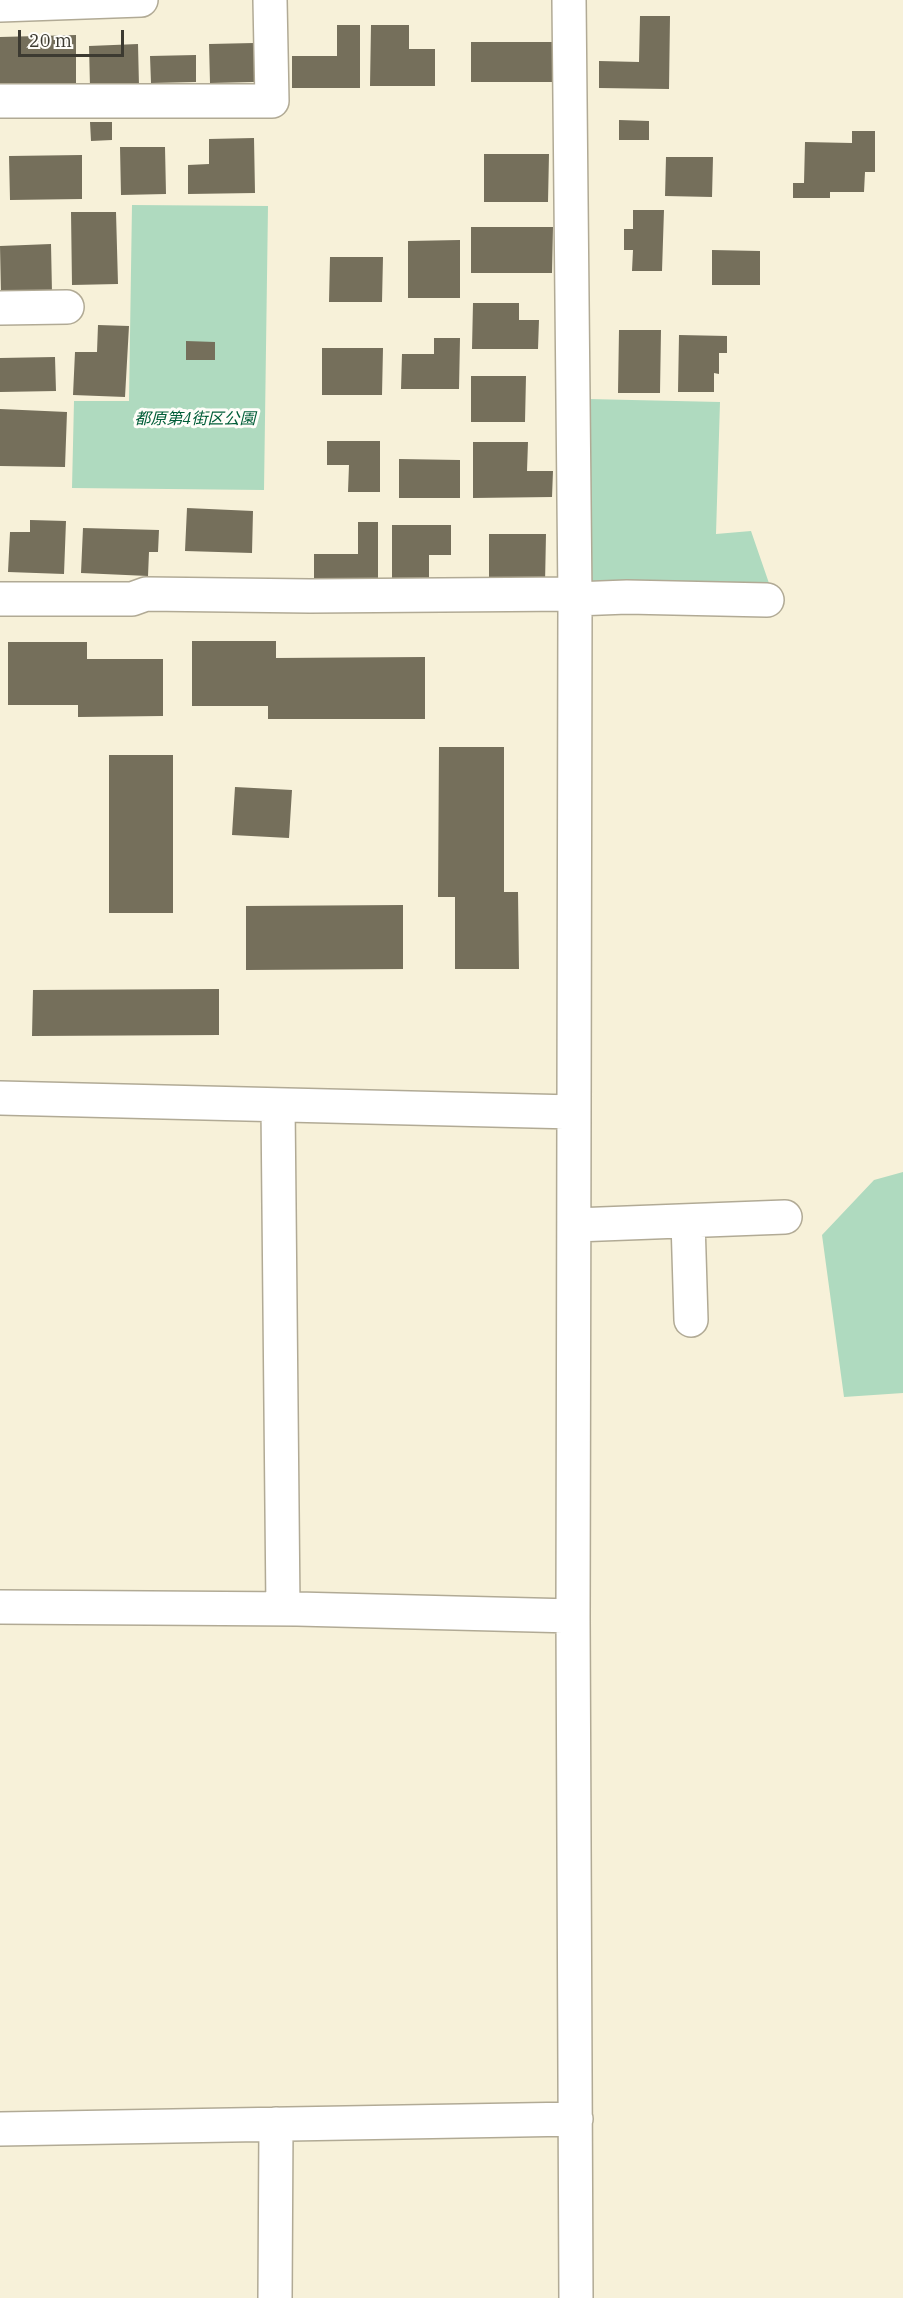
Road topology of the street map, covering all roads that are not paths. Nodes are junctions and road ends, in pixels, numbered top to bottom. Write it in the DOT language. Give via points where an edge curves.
graph roads {
  1 [pos="141,0"];
  2 [pos="270,0"];
  3 [pos="569,0"];
  4 [pos="0,5"];
  5 [pos="0,101"];
  6 [pos="67,307"];
  7 [pos="0,308"];
  8 [pos="574,596"];
  9 [pos="0,599"];
  10 [pos="767,600"];
  11 [pos="0,1098"];
  12 [pos="278,1105"];
  13 [pos="574,1112"];
  14 [pos="785,1216"];
  15 [pos="688,1221"];
  16 [pos="574,1225"];
  17 [pos="691,1320"];
  18 [pos="0,1606"];
  19 [pos="283,1609"];
  20 [pos="573,1616"];
  21 [pos="576,2119"];
  22 [pos="276,2124"];
  23 [pos="0,2128"];
  24 [pos="275,2298"];
  25 [pos="576,2298"];
  1 -- 4 [label="street"];
  2 -- 5 [label="street" via="272,101"];
  3 -- 8 [label="street"];
  6 -- 7 [label="street"];
  8 -- 9 [label="street" via="146,594 132,599"];
  8 -- 10 [label="street"];
  8 -- 13 [label="street"];
  11 -- 12 [label="street"];
  12 -- 13 [label="street"];
  12 -- 19 [label="street"];
  13 -- 16 [label="street"];
  14 -- 15 [label="street"];
  15 -- 16 [label="street"];
  15 -- 17 [label="street"];
  16 -- 20 [label="street"];
  18 -- 19 [label="street"];
  19 -- 20 [label="street"];
  20 -- 21 [label="street"];
  21 -- 22 [label="street"];
  21 -- 25 [label="street"];
  22 -- 23 [label="street"];
  22 -- 24 [label="street"];
}
